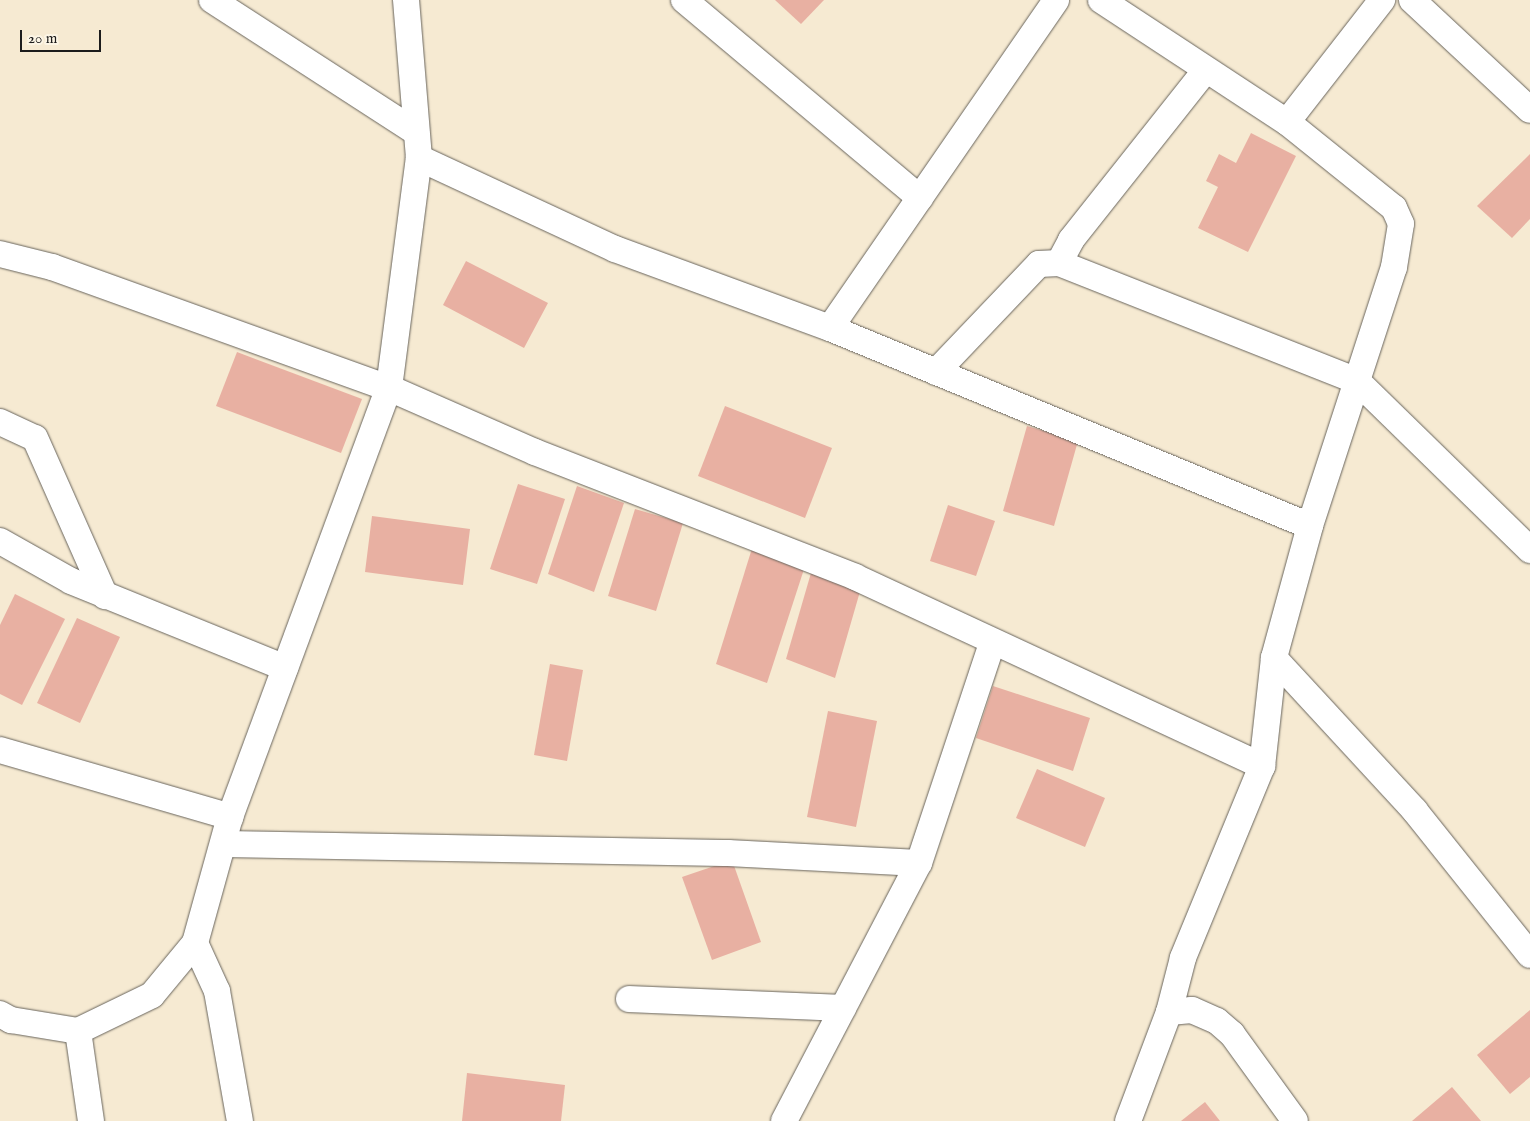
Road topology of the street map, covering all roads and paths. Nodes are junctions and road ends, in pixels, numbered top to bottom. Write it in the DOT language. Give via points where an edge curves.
graph roads {
  1 [pos="212,0"];
  2 [pos="406,0"];
  3 [pos="684,0"];
  4 [pos="1056,0"];
  5 [pos="1101,0"];
  6 [pos="1382,0"];
  7 [pos="1412,0"];
  8 [pos="1205,71"];
  9 [pos="1530,110"];
  10 [pos="1287,122"];
  11 [pos="416,132"];
  12 [pos="419,158"];
  13 [pos="920,198"];
  14 [pos="0,254"];
  15 [pos="1059,263"];
  16 [pos="830,328"];
  17 [pos="936,372"];
  18 [pos="1357,381"];
  19 [pos="389,388"];
  20 [pos="0,422"];
  21 [pos="1310,526"];
  22 [pos="0,541"];
  23 [pos="1530,550"];
  24 [pos="105,596"];
  25 [pos="992,644"];
  26 [pos="1274,658"];
  27 [pos="285,668"];
  28 [pos="0,750"];
  29 [pos="1262,766"];
  30 [pos="230,817"];
  31 [pos="225,844"];
  32 [pos="919,863"];
  33 [pos="194,943"];
  34 [pos="1530,955"];
  35 [pos="629,1000"];
  36 [pos="843,1008"];
  37 [pos="1170,1012"];
  38 [pos="0,1014"];
  39 [pos="78,1031"];
  40 [pos="91,1121"];
  41 [pos="240,1121"];
  42 [pos="784,1121"];
  43 [pos="1128,1121"];
  44 [pos="1295,1121"];
  1 -- 11 [label="street"];
  2 -- 11 [label="street"];
  3 -- 13 [label="street"];
  4 -- 13 [label="street"];
  5 -- 8 [label="street"];
  6 -- 10 [label="street"];
  7 -- 9 [label="street"];
  8 -- 10 [label="street"];
  8 -- 15 [label="street" via="1071,240"];
  10 -- 18 [label="street" via="1394,208 1401,224 1394,267"];
  11 -- 12 [label="street"];
  12 -- 16 [label="street" via="616,249"];
  12 -- 19 [label="street"];
  13 -- 16 [label="street"];
  14 -- 19 [label="street" via="52,267"];
  15 -- 17 [label="street" via="1039,264"];
  15 -- 18 [label="street"];
  16 -- 17 [label="street"];
  17 -- 21 [label="street"];
  18 -- 21 [label="street"];
  18 -- 23 [label="street"];
  19 -- 25 [label="street" via="536,452 856,577"];
  19 -- 27 [label="street"];
  20 -- 24 [label="street" via="35,438"];
  21 -- 26 [label="street"];
  22 -- 24 [label="street"];
  24 -- 27 [label="street"];
  25 -- 29 [label="street"];
  25 -- 32 [label="street"];
  26 -- 29 [label="street"];
  26 -- 34 [label="street" via="1415,811"];
  27 -- 30 [label="street"];
  28 -- 30 [label="street"];
  29 -- 37 [label="street" via="1183,958"];
  30 -- 31 [label="street"];
  31 -- 32 [label="street" via="728,853"];
  31 -- 33 [label="street"];
  32 -- 36 [label="street"];
  33 -- 39 [label="street" via="152,995"];
  33 -- 41 [label="street" via="218,991"];
  35 -- 36 [label="street"];
  36 -- 42 [label="street"];
  37 -- 43 [label="street"];
  37 -- 44 [label="street" via="1192,1010 1217,1021 1232,1034"];
  38 -- 39 [label="street" via="11,1020"];
  39 -- 40 [label="street"];
}
